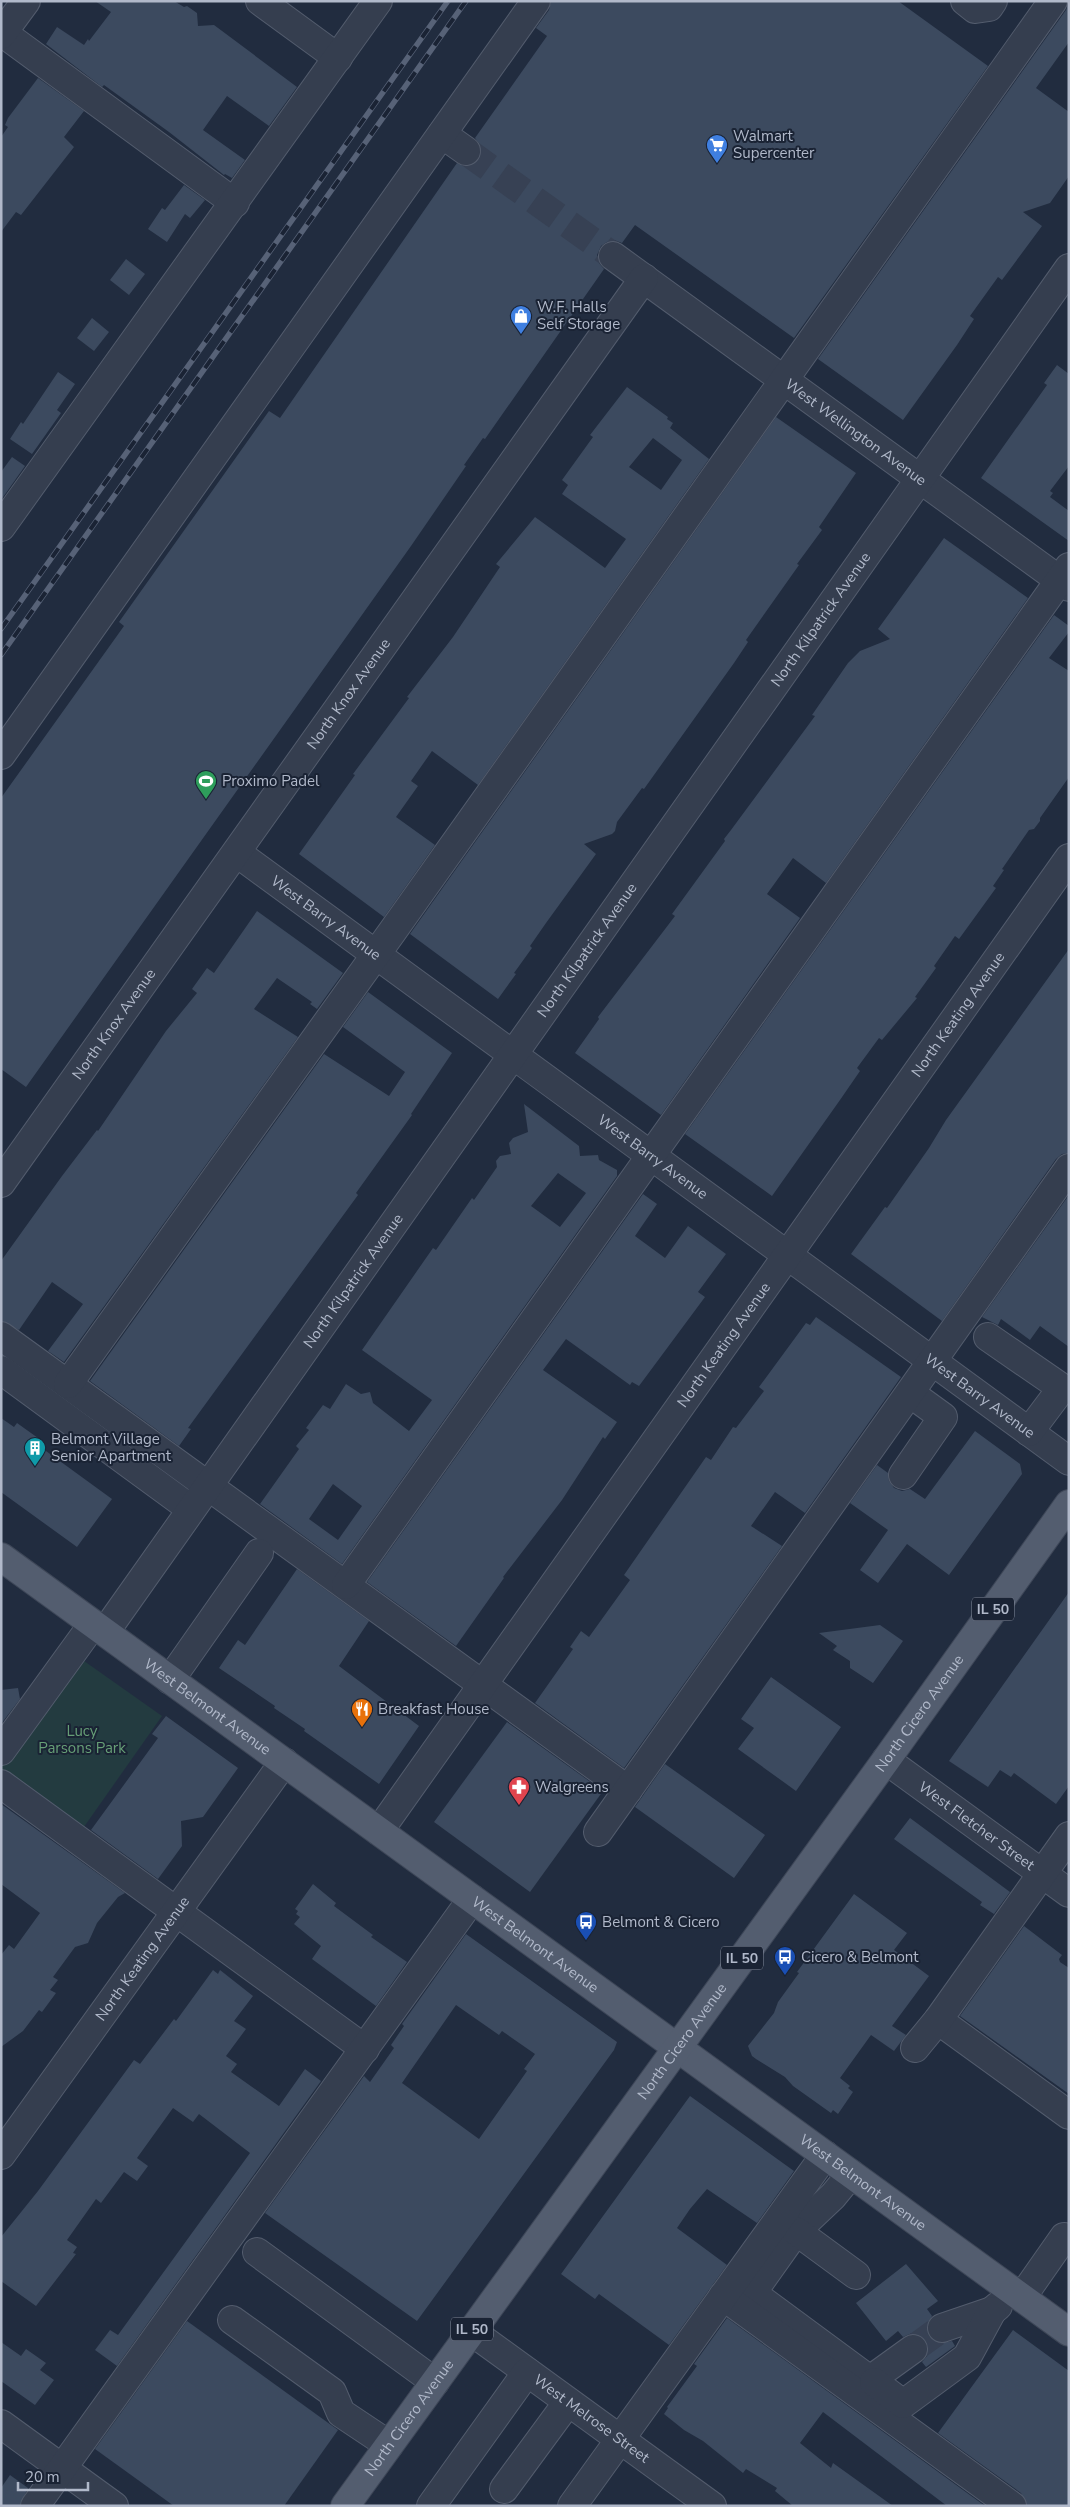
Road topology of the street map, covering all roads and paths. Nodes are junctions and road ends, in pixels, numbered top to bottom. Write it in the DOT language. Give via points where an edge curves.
graph roads {
  1 [pos="26,1"];
  2 [pos="260,1"];
  3 [pos="378,1"];
  4 [pos="536,1"];
  5 [pos="965,1"];
  6 [pos="993,1"];
  7 [pos="1053,1"];
  8 [pos="2,34"];
  9 [pos="338,58"];
  10 [pos="442,134"];
  11 [pos="466,151"];
  12 [pos="235,203"];
  13 [pos="613,256"];
  14 [pos="1069,268"];
  15 [pos="644,278"];
  16 [pos="784,380"];
  17 [pos="920,478"];
  18 [pos="1,527"];
  19 [pos="1066,578"];
  20 [pos="1,755"];
  21 [pos="237,853"];
  22 [pos="1069,858"];
  23 [pos="376,954"];
  24 [pos="514,1054"];
  25 [pos="652,1155"];
  26 [pos="1069,1168"];
  27 [pos="1,1183"];
  28 [pos="788,1254"];
  29 [pos="1,1336"];
  30 [pos="988,1337"];
  31 [pos="933,1361"];
  32 [pos="1,1370"];
  33 [pos="68,1384"];
  34 [pos="910,1393"];
  35 [pos="1029,1432"];
  36 [pos="1069,1460"];
  37 [pos="903,1475"];
  38 [pos="208,1485"];
  39 [pos="1069,1504"];
  40 [pos="191,1509"];
  41 [pos="259,1553"];
  42 [pos="1,1557"];
  43 [pos="346,1585"];
  44 [pos="99,1628"];
  45 [pos="170,1680"];
  46 [pos="483,1684"];
  47 [pos="1,1751"];
  48 [pos="886,1760"];
  49 [pos="284,1762"];
  50 [pos="1,1784"];
  51 [pos="628,1790"];
  52 [pos="380,1832"];
  53 [pos="598,1832"];
  54 [pos="1069,1836"];
  55 [pos="1042,1874"];
  56 [pos="1069,1893"];
  57 [pos="472,1899"];
  58 [pos="177,1911"];
  59 [pos="938,2020"];
  60 [pos="365,2048"];
  61 [pos="677,2048"];
  62 [pos="914,2048"];
  63 [pos="1069,2115"];
  64 [pos="1,2155"];
  65 [pos="824,2155"];
  66 [pos="851,2174"];
  67 [pos="796,2231"];
  68 [pos="1064,2238"];
  69 [pos="257,2252"];
  70 [pos="856,2275"];
  71 [pos="1017,2294"];
  72 [pos="723,2296"];
  73 [pos="992,2311"];
  74 [pos="232,2320"];
  75 [pos="942,2328"];
  76 [pos="471,2331"];
  77 [pos="1069,2332"];
  78 [pos="912,2349"];
  79 [pos="527,2372"];
  80 [pos="870,2380"];
  81 [pos="435,2382"];
  82 [pos="568,2402"];
  83 [pos="1,2424"];
  84 [pos="620,2439"];
  85 [pos="389,2445"];
  86 [pos="62,2468"];
  87 [pos="504,2489"];
  88 [pos="35,2506"];
  89 [pos="113,2506"];
  90 [pos="345,2506"];
  91 [pos="431,2506"];
  92 [pos="572,2506"];
  93 [pos="712,2506"];
  94 [pos="1012,2506"];
  1 -- 8 [label="street"];
  2 -- 9 [label="street"];
  3 -- 9 [label="street"];
  4 -- 10 [label="street"];
  5 -- 6 [label="street" via="975,9 989,7"];
  7 -- 16 [label="street"];
  8 -- 12 [label="street"];
  9 -- 12 [label="street"];
  10 -- 11 [label="street"];
  10 -- 20 [label="street"];
  12 -- 18 [label="street"];
  13 -- 15 [label="street, West Wellington Avenue"];
  14 -- 17 [label="street, North Kilpatrick Avenue"];
  15 -- 16 [label="street, West Wellington Avenue"];
  15 -- 21 [label="street, North Knox Avenue"];
  16 -- 17 [label="street, West Wellington Avenue"];
  16 -- 23 [label="street"];
  17 -- 19 [label="street, West Wellington Avenue"];
  17 -- 24 [label="street, North Kilpatrick Avenue"];
  19 -- 25 [label="street"];
  21 -- 23 [label="street, West Barry Avenue"];
  21 -- 27 [label="street, North Knox Avenue"];
  22 -- 28 [label="street, North Keating Avenue"];
  23 -- 24 [label="street, West Barry Avenue"];
  23 -- 33 [label="street"];
  24 -- 25 [label="street, West Barry Avenue"];
  24 -- 38 [label="street, North Kilpatrick Avenue"];
  25 -- 28 [label="street, West Barry Avenue"];
  25 -- 43 [label="street"];
  26 -- 31 [label="street"];
  28 -- 31 [label="street, West Barry Avenue"];
  28 -- 46 [label="street, North Keating Avenue"];
  29 -- 33 [label="street"];
  30 -- 35 [label="street" via="1062,1388"];
  31 -- 34 [label="street"];
  31 -- 35 [label="street, West Barry Avenue"];
  32 -- 40 [label="street"];
  33 -- 38 [label="street"];
  34 -- 37 [label="street" via="943,1417"];
  34 -- 51 [label="street"];
  35 -- 36 [label="street, West Barry Avenue"];
  38 -- 40 [label="street, North Kilpatrick Avenue"];
  38 -- 43 [label="street"];
  39 -- 48 [label="main road, North Cicero Avenue / IL 50"];
  40 -- 44 [label="street, North Kilpatrick Avenue"];
  41 -- 45 [label="street"];
  42 -- 44 [label="main road, West Belmont Avenue"];
  43 -- 46 [label="street"];
  44 -- 45 [label="main road, West Belmont Avenue"];
  44 -- 47 [label="street, North Kilpatrick Avenue"];
  45 -- 49 [label="main road, West Belmont Avenue"];
  46 -- 51 [label="street"];
  46 -- 52 [label="street, North Keating Avenue"];
  48 -- 55 [label="street, West Fletcher Street"];
  48 -- 61 [label="main road, North Cicero Avenue / IL 50"];
  49 -- 52 [label="main road, West Belmont Avenue"];
  49 -- 58 [label="street, North Keating Avenue"];
  50 -- 58 [label="street"];
  51 -- 53 [label="street"];
  52 -- 57 [label="main road, West Belmont Avenue"];
  54 -- 55 [label="street"];
  55 -- 56 [label="street, West Fletcher Street"];
  55 -- 59 [label="street"];
  57 -- 60 [label="street"];
  57 -- 61 [label="main road, West Belmont Avenue"];
  58 -- 60 [label="street"];
  58 -- 64 [label="street, North Keating Avenue"];
  59 -- 62 [label="street"];
  59 -- 63 [label="street"];
  60 -- 86 [label="street"];
  61 -- 65 [label="main road, West Belmont Avenue"];
  61 -- 76 [label="main road, North Cicero Avenue / IL 50"];
  65 -- 66 [label="main road, West Belmont Avenue"];
  65 -- 72 [label="street"];
  66 -- 67 [label="street"];
  66 -- 71 [label="main road, West Belmont Avenue"];
  67 -- 70 [label="street"];
  67 -- 80 [label="street" via="752,2294"];
  68 -- 71 [label="street"];
  69 -- 81 [label="street"];
  71 -- 73 [label="street"];
  71 -- 77 [label="main road, West Belmont Avenue"];
  72 -- 84 [label="street"];
  72 -- 94 [label="street"];
  73 -- 75 [label="street"];
  73 -- 80 [label="street" via="967,2357 903,2404"];
  74 -- 85 [label="street" via="332,2392 342,2413"];
  76 -- 79 [label="street, West Melrose Street"];
  76 -- 81 [label="main road, North Cicero Avenue / IL 50"];
  78 -- 80 [label="street"];
  79 -- 82 [label="street, West Melrose Street"];
  79 -- 91 [label="street"];
  81 -- 85 [label="main road, North Cicero Avenue / IL 50"];
  82 -- 84 [label="street, West Melrose Street"];
  82 -- 87 [label="street"];
  83 -- 86 [label="street"];
  84 -- 92 [label="street"];
  84 -- 93 [label="street, West Melrose Street"];
  85 -- 90 [label="main road, North Cicero Avenue / IL 50"];
  86 -- 88 [label="street"];
  86 -- 89 [label="street"];
}
